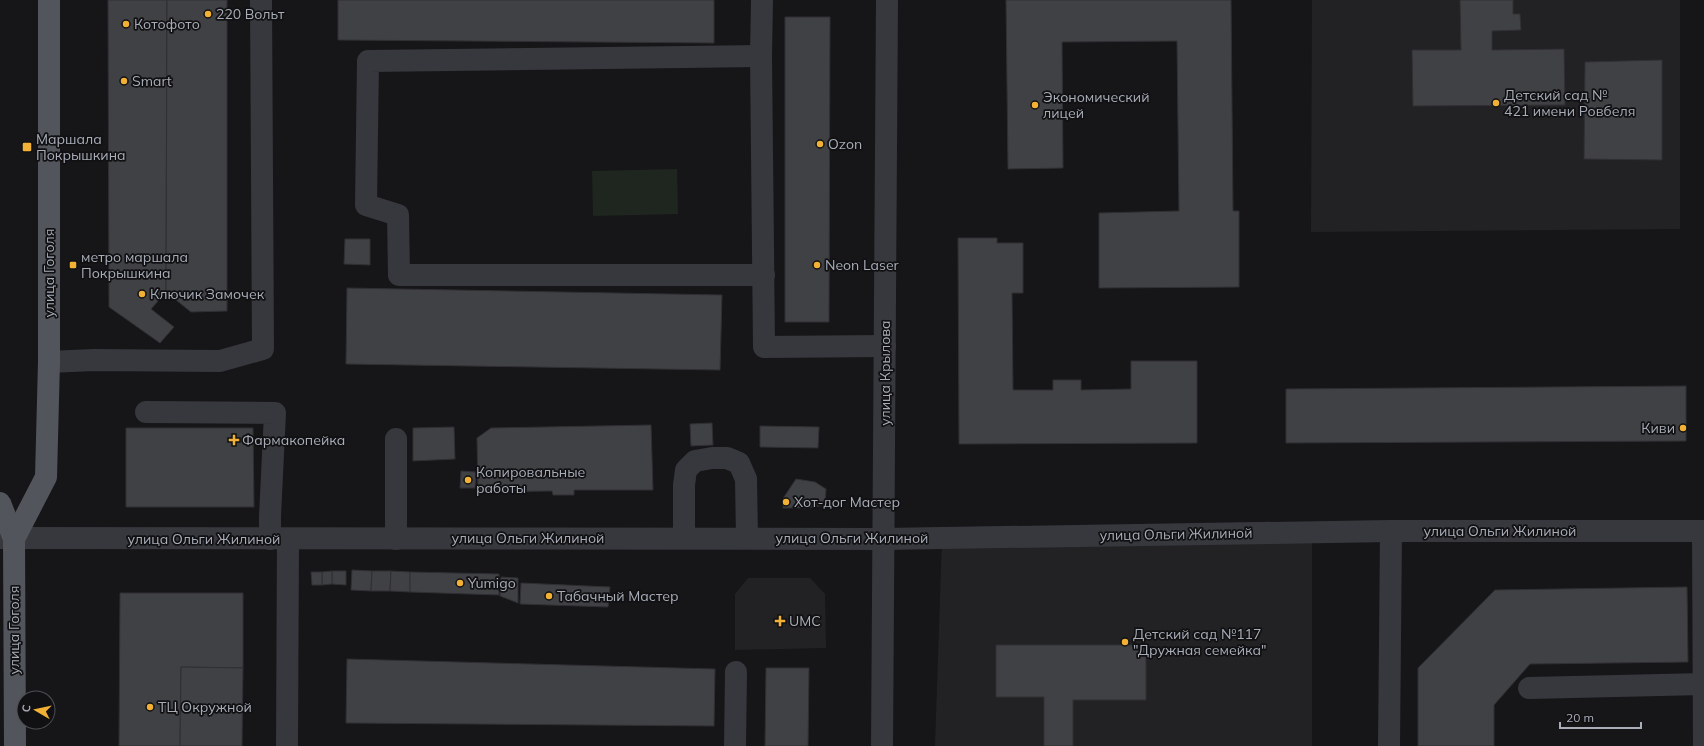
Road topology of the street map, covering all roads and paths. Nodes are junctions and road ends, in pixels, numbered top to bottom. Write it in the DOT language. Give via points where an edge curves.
graph roads {
  1 [pos="49,0"];
  2 [pos="261,0"];
  3 [pos="762,0"];
  4 [pos="887,0"];
  5 [pos="760,56"];
  6 [pos="764,275"];
  7 [pos="885,346"];
  8 [pos="49,362"];
  9 [pos="146,412"];
  10 [pos="396,439"];
  11 [pos="0,503"];
  12 [pos="1391,531"];
  13 [pos="1704,531"];
  14 [pos="7,538"];
  15 [pos="684,538"];
  16 [pos="747,538"];
  17 [pos="883,538"];
  18 [pos="279,539"];
  19 [pos="396,539"];
  20 [pos="736,672"];
  21 [pos="1704,684"];
  22 [pos="1529,688"];
  23 [pos="15,746"];
  24 [pos="287,746"];
  25 [pos="735,746"];
  26 [pos="882,746"];
  27 [pos="1389,746"];
  28 [pos="1704,746"];
  1 -- 8 [label="main road, улица Гоголя"];
  2 -- 8 [label="street" via="264,349 220,362"];
  3 -- 5 [label="street"];
  4 -- 7 [label="street, улица Крылова"];
  5 -- 6 [label="street"];
  5 -- 6 [label="street" via="368,61 366,205 398,215 399,275"];
  6 -- 7 [label="street" via="764,347"];
  7 -- 17 [label="street, улица Крылова"];
  8 -- 14 [label="main road, улица Гоголя" via="46,477"];
  9 -- 18 [label="street" via="275,413 270,516"];
  10 -- 19 [label="street"];
  11 -- 14 [label="main road, улица Гоголя"];
  12 -- 13 [label="street, улица Ольги Жилиной"];
  12 -- 17 [label="street, улица Ольги Жилиной"];
  12 -- 27 [label="street"];
  13 -- 21 [label="street"];
  14 -- 18 [label="street, улица Ольги Жилиной"];
  14 -- 23 [label="main road, улица Гоголя"];
  15 -- 16 [label="street, улица Ольги Жилиной"];
  15 -- 16 [label="street" via="686,470 695,461 712,458 727,458 739,463 746,479"];
  15 -- 19 [label="street, улица Ольги Жилиной"];
  16 -- 17 [label="street, улица Ольги Жилиной"];
  17 -- 26 [label="street, улица Крылова"];
  18 -- 19 [label="street, улица Ольги Жилиной"];
  18 -- 24 [label="street"];
  20 -- 25 [label="street"];
  21 -- 22 [label="street"];
  21 -- 28 [label="street"];
}
